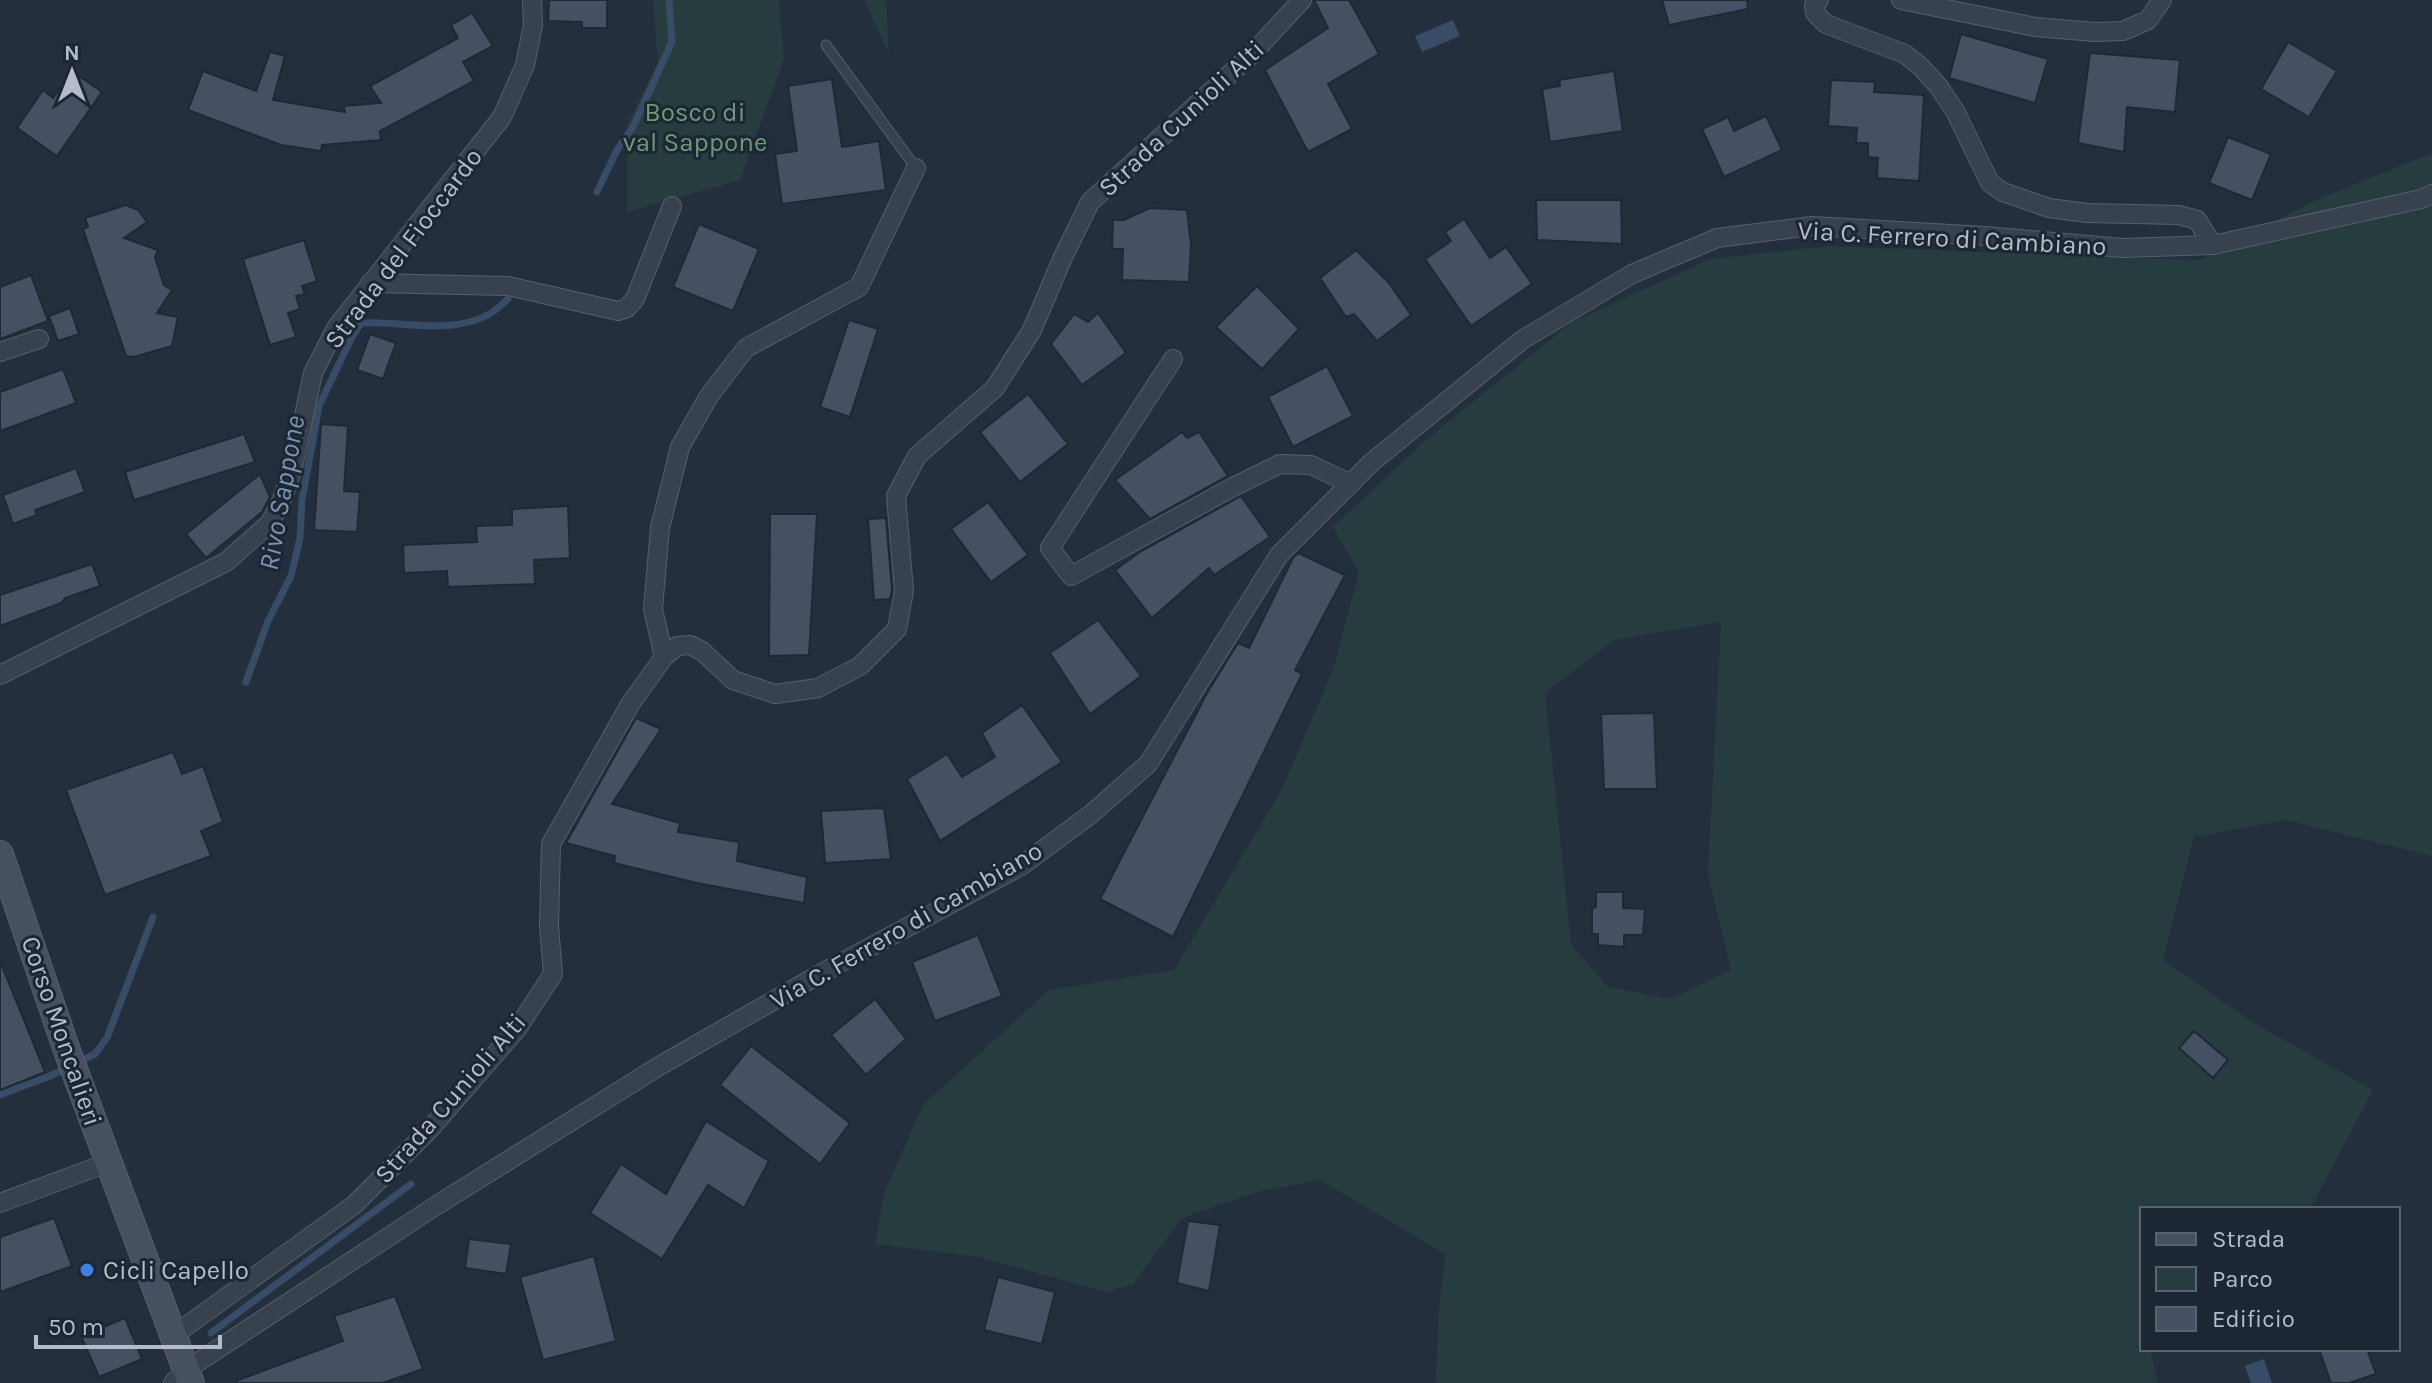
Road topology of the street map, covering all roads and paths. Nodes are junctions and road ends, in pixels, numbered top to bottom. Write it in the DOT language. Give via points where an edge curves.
graph roads {
  1 [pos="532,0"];
  2 [pos="1302,0"];
  3 [pos="1819,0"];
  4 [pos="1901,0"];
  5 [pos="2162,0"];
  6 [pos="826,45"];
  7 [pos="916,168"];
  8 [pos="2432,194"];
  9 [pos="672,206"];
  10 [pos="2213,245"];
  11 [pos="370,283"];
  12 [pos="39,339"];
  13 [pos="0,352"];
  14 [pos="1173,359"];
  15 [pos="1351,484"];
  16 [pos="664,657"];
  17 [pos="0,675"];
  18 [pos="2,867"];
  19 [pos="110,1162"];
  20 [pos="0,1203"];
  21 [pos="174,1335"];
  22 [pos="183,1379"];
  1 -- 11 [label="street, Strada del Fioccardo" via="525,65 502,117"];
  2 -- 16 [label="street, Strada Cunioli Alti" via="1252,54 1090,202 1032,330 995,388 917,456 896,496 904,591 897,629 860,666 818,688 775,694 733,680 690,645 677,646"];
  3 -- 10 [label="street" via="1815,13 1826,24 1905,54 1921,67 1955,111 1990,183 2003,192 2049,208 2087,213 2179,215 2197,220"];
  4 -- 5 [label="street" via="2035,27 2095,32 2123,31 2148,20"];
  6 -- 7 [label="lane"];
  7 -- 16 [label="street" via="859,287 746,348 709,396 680,447 660,528 653,609"];
  8 -- 10 [label="street, Via C. Ferrero di Cambiano"];
  9 -- 11 [label="street" via="635,299 618,311 508,286"];
  10 -- 15 [label="street, Via C. Ferrero di Cambiano" via="2123,248 1812,226 1717,238 1632,274 1522,340"];
  11 -- 17 [label="street, Strada del Fioccardo" via="336,328 313,373 292,472 270,523 226,562"];
  12 -- 13 [label="street"];
  14 -- 15 [label="street" via="1050,548 1071,576 1280,464 1311,465"];
  15 -- 22 [label="street, Via C. Ferrero di Cambiano" via="1279,555 1148,764 1090,815 1021,866 661,1065 437,1205"];
  16 -- 21 [label="street, Strada Cunioli Alti" via="631,703 551,844 553,974 517,1029 430,1129 354,1205"];
  18 -- 19 [label="main road, Corso Moncalieri"];
  19 -- 20 [label="street"];
  19 -- 21 [label="main road, Corso Moncalieri"];
  21 -- 22 [label="main road, Corso Moncalieri"];
}
